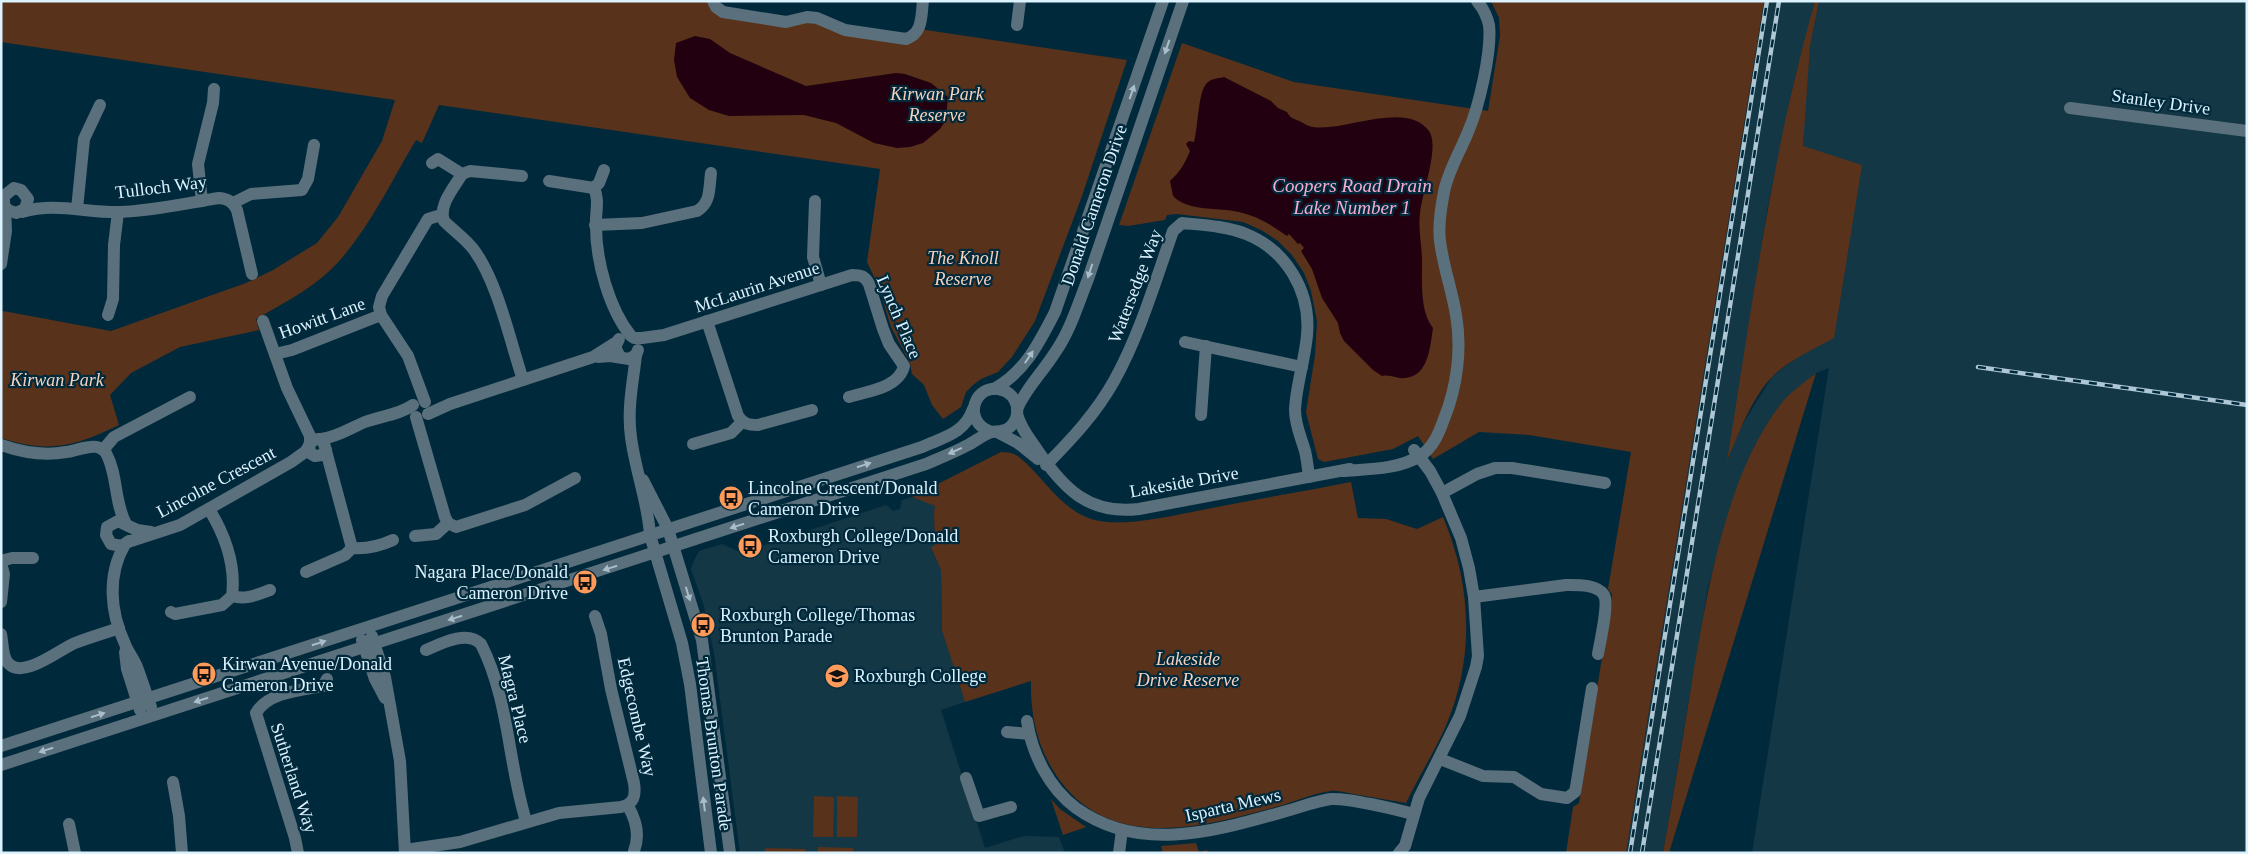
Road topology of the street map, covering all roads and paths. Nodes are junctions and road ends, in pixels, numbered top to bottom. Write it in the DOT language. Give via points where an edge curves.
graph roads {
  1 [pos="713,1"];
  2 [pos="923,1"];
  3 [pos="1020,1"];
  4 [pos="1163,1"];
  5 [pos="1182,1"];
  6 [pos="1478,1"];
  7 [pos="1017,25"];
  8 [pos="214,89"];
  9 [pos="100,105"];
  10 [pos="2070,108"];
  11 [pos="2247,131"];
  12 [pos="314,145"];
  13 [pos="432,163"];
  14 [pos="604,170"];
  15 [pos="711,173"];
  16 [pos="462,174"];
  17 [pos="522,176"];
  18 [pos="549,182"];
  19 [pos="594,188"];
  20 [pos="6,190"];
  21 [pos="27,195"];
  22 [pos="202,201"];
  23 [pos="815,202"];
  24 [pos="234,203"];
  25 [pos="3,204"];
  26 [pos="48,206"];
  27 [pos="77,209"];
  28 [pos="21,212"];
  29 [pos="118,212"];
  30 [pos="441,215"];
  31 [pos="596,225"];
  32 [pos="6,231"];
  33 [pos="1,264"];
  34 [pos="252,274"];
  35 [pos="861,275"];
  36 [pos="821,285"];
  37 [pos="615,310"];
  38 [pos="108,315"];
  39 [pos="381,315"];
  40 [pos="262,320"];
  41 [pos="707,321"];
  42 [pos="664,335"];
  43 [pos="632,337"];
  44 [pos="616,342"];
  45 [pos="1185,342"];
  46 [pos="1206,346"];
  47 [pos="275,354"];
  48 [pos="636,355"];
  49 [pos="593,357"];
  50 [pos="621,358"];
  51 [pos="1302,368"];
  52 [pos="523,380"];
  53 [pos="994,389"];
  54 [pos="631,391"];
  55 [pos="190,397"];
  56 [pos="849,397"];
  57 [pos="421,409"];
  58 [pos="973,409"];
  59 [pos="812,410"];
  60 [pos="1017,412"];
  61 [pos="1201,415"];
  62 [pos="742,422"];
  63 [pos="995,432"];
  64 [pos="693,444"];
  65 [pos="1,445"];
  66 [pos="318,447"];
  67 [pos="104,450"];
  68 [pos="1413,456"];
  69 [pos="1046,465"];
  70 [pos="640,476"];
  71 [pos="1309,477"];
  72 [pos="575,478"];
  73 [pos="1604,483"];
  74 [pos="1442,493"];
  75 [pos="117,497"];
  76 [pos="210,509"];
  77 [pos="448,523"];
  78 [pos="110,524"];
  79 [pos="127,525"];
  80 [pos="668,529"];
  81 [pos="156,533"];
  82 [pos="650,535"];
  83 [pos="415,536"];
  84 [pos="394,540"];
  85 [pos="108,542"];
  86 [pos="126,543"];
  87 [pos="674,547"];
  88 [pos="352,548"];
  89 [pos="656,553"];
  90 [pos="33,558"];
  91 [pos="1,562"];
  92 [pos="306,572"];
  93 [pos="114,573"];
  94 [pos="270,590"];
  95 [pos="232,596"];
  96 [pos="1474,597"];
  97 [pos="1,602"];
  98 [pos="171,612"];
  99 [pos="595,616"];
  100 [pos="120,628"];
  101 [pos="364,628"];
  102 [pos="1,634"];
  103 [pos="369,645"];
  104 [pos="426,650"];
  105 [pos="1598,654"];
  106 [pos="5,667"];
  107 [pos="327,679"];
  108 [pos="1592,688"];
  109 [pos="143,701"];
  110 [pos="148,717"];
  111 [pos="1007,732"];
  112 [pos="1,746"];
  113 [pos="1440,759"];
  114 [pos="1,765"];
  115 [pos="966,778"];
  116 [pos="173,782"];
  117 [pos="628,806"];
  118 [pos="1011,807"];
  119 [pos="1413,814"];
  120 [pos="526,822"];
  121 [pos="69,824"];
  122 [pos="1122,830"];
  123 [pos="405,851"];
  124 [pos="634,851"];
  125 [pos="1402,852"];
  126 [pos="75,853"];
  127 [pos="182,853"];
  128 [pos="298,853"];
  129 [pos="710,853"];
  130 [pos="730,853"];
  131 [pos="1119,853"];
  1 -- 2 [label="street" via="723,12 786,22 817,18 845,30 906,39 919,30"];
  3 -- 7 [label="street"];
  53 -- 4 [label="street, Donald Cameron Drive, one-way" via="1022,368 1055,312"];
  5 -- 60 [label="street, Donald Cameron Drive, one-way" via="1070,323 1055,353 1021,399"];
  6 -- 68 [label="street, Lakeside Drive" via="1489,24 1483,78 1469,131 1444,190 1440,215 1440,239 1457,316 1458,364 1447,412"];
  8 -- 22 [label="street" via="198,164"];
  9 -- 27 [label="street" via="84,139"];
  10 -- 11 [label="street, Stanley Drive"];
  12 -- 24 [label="street" via="308,179 302,190 251,194"];
  13 -- 16 [label="street" via="438,159"];
  14 -- 19 [label="street"];
  15 -- 31 [label="street" via="708,199 697,211 642,222"];
  16 -- 17 [label="street"];
  16 -- 30 [label="street" via="442,207"];
  18 -- 19 [label="street"];
  19 -- 31 [label="street" via="598,202"];
  20 -- 21 [label="street" via="18,188"];
  20 -- 25 [label="street"];
  21 -- 26 [label="street, Tulloch Way"];
  21 -- 28 [label="street" via="28,202"];
  22 -- 24 [label="street, Tulloch Way" via="219,198"];
  22 -- 29 [label="street, Tulloch Way"];
  23 -- 36 [label="street" via="814,257"];
  24 -- 34 [label="street"];
  25 -- 28 [label="street" via="12,212"];
  25 -- 32 [label="street"];
  26 -- 27 [label="street, Tulloch Way"];
  26 -- 28 [label="street, Tulloch Way"];
  27 -- 29 [label="street, Tulloch Way"];
  28 -- 32 [label="street"];
  29 -- 38 [label="street" via="113,299"];
  30 -- 39 [label="street" via="428,219 382,296"];
  30 -- 52 [label="street" via="483,264"];
  31 -- 37 [label="street" via="597,248"];
  32 -- 33 [label="street"];
  35 -- 36 [label="street, McLaurin Avenue"];
  35 -- 56 [label="street, Lynch Place" via="869,284 889,344 904,366 902,376 896,382"];
  36 -- 41 [label="street, McLaurin Avenue"];
  37 -- 43 [label="street"];
  37 -- 44 [label="street"];
  39 -- 47 [label="street, Howitt Lane"];
  39 -- 57 [label="street" via="408,356"];
  40 -- 47 [label="street"];
  41 -- 42 [label="street, McLaurin Avenue"];
  41 -- 62 [label="street"];
  42 -- 43 [label="street, McLaurin Avenue"];
  42 -- 48 [label="street, McLaurin Avenue"];
  43 -- 44 [label="street" via="623,336"];
  43 -- 48 [label="street" via="638,344"];
  44 -- 49 [label="street, Lincolne Crescent"];
  44 -- 50 [label="street" via="615,351"];
  45 -- 46 [label="street"];
  46 -- 51 [label="street"];
  46 -- 61 [label="street"];
  47 -- 66 [label="street" via="287,388"];
  48 -- 50 [label="street" via="629,359"];
  48 -- 54 [label="street"];
  49 -- 50 [label="street, Lincolne Crescent"];
  49 -- 52 [label="street, Lincolne Crescent"];
  50 -- 54 [label="street" via="629,374"];
  51 -- 69 [label="street, Watersedge Way" via="1307,337 1306,314 1299,286 1285,262 1274,250 1245,234 1182,223 1172,231 1142,320 1113,382 1078,431"];
  51 -- 71 [label="street, Watersedge Way" via="1295,411"];
  52 -- 57 [label="street, Lincolne Crescent" via="450,404"];
  53 -- 58 [label="street" via="980,395"];
  53 -- 60 [label="street" via="1001,389 1012,396"];
  54 -- 70 [label="street" via="631,436"];
  55 -- 67 [label="street" via="114,437"];
  57 -- 66 [label="street, Lincolne Crescent" via="365,422"];
  57 -- 77 [label="street" via="429,464"];
  58 -- 63 [label="street" via="976,422"];
  80 -- 58 [label="street, one-way" via="922,447 960,430 969,421"];
  59 -- 62 [label="street" via="758,425"];
  60 -- 63 [label="street" via="1010,427"];
  60 -- 69 [label="street, Lakeside Drive" via="1027,437"];
  62 -- 64 [label="street" via="730,433"];
  63 -- 69 [label="street, Lakeside Drive"];
  63 -- 87 [label="street, one-way" via="926,464"];
  65 -- 67 [label="street" via="44,453 96,447"];
  66 -- 76 [label="street, Lincolne Crescent"];
  66 -- 88 [label="street" via="331,473"];
  67 -- 75 [label="street"];
  68 -- 71 [label="street, Lakeside Drive"];
  68 -- 74 [label="street" via="1430,471"];
  69 -- 71 [label="street, Lakeside Drive" via="1076,495 1103,508 1118,510 1139,510"];
  70 -- 80 [label="street"];
  70 -- 82 [label="street"];
  72 -- 77 [label="street" via="525,505 464,526"];
  73 -- 74 [label="street" via="1495,468"];
  74 -- 96 [label="street" via="1461,538"];
  75 -- 78 [label="street"];
  75 -- 79 [label="street"];
  76 -- 81 [label="street, Lincolne Crescent"];
  76 -- 95 [label="street" via="227,543"];
  77 -- 83 [label="street" via="436,534"];
  78 -- 79 [label="street" via="118,521"];
  78 -- 85 [label="street" via="106,535"];
  79 -- 81 [label="street, Lincolne Crescent"];
  79 -- 86 [label="street" via="131,534"];
  80 -- 82 [label="street"];
  80 -- 87 [label="street, Thomas Brunton Parade"];
  81 -- 86 [label="street, Lincolne Crescent"];
  82 -- 89 [label="street, Thomas Brunton Parade"];
  82 -- 101 [label="street"];
  84 -- 88 [label="street" via="362,549"];
  85 -- 86 [label="street" via="115,546"];
  85 -- 93 [label="street" via="113,554"];
  86 -- 93 [label="street"];
  87 -- 89 [label="street"];
  87 -- 130 [label="street, Thomas Brunton Parade, one-way" via="702,640"];
  88 -- 92 [label="street" via="345,555"];
  89 -- 103 [label="street, one-way"];
  129 -- 89 [label="street, Thomas Brunton Parade, one-way" via="690,684 682,643"];
  90 -- 91 [label="street" via="12,558"];
  91 -- 97 [label="street" via="4,574"];
  93 -- 100 [label="street" via="114,611"];
  94 -- 95 [label="street" via="249,598"];
  95 -- 98 [label="street" via="222,605 175,614"];
  96 -- 105 [label="street" via="1566,585 1599,590 1606,604"];
  96 -- 113 [label="street" via="1474,666 1467,695"];
  99 -- 117 [label="street, Edgecombe Way" via="636,792"];
  100 -- 106 [label="street" via="72,644 38,664"];
  100 -- 109 [label="street" via="127,669"];
  101 -- 103 [label="street"];
  109 -- 101 [label="street, one-way"];
  102 -- 106 [label="street"];
  103 -- 110 [label="street, one-way"];
  103 -- 123 [label="street" via="375,679 394,723 400,761"];
  104 -- 120 [label="street, Magra Place" via="446,641 465,638 476,638 482,644 503,707 517,792"];
  107 -- 128 [label="street, Sutherland Way" via="323,686 266,702 256,713"];
  108 -- 113 [label="street" via="1575,792 1567,798 1541,794 1514,777 1483,776"];
  109 -- 110 [label="street"];
  112 -- 109 [label="street, one-way"];
  110 -- 114 [label="street, one-way"];
  111 -- 122 [label="street, Isparta Mews" via="1028,727 1042,767 1061,794 1084,814"];
  113 -- 119 [label="street"];
  115 -- 118 [label="street" via="979,816"];
  116 -- 127 [label="street"];
  117 -- 120 [label="street" via="559,813"];
  117 -- 124 [label="street" via="636,822"];
  119 -- 122 [label="street, Isparta Mews" via="1329,800 1195,834 1152,836"];
  119 -- 125 [label="street"];
  120 -- 123 [label="street" via="460,842"];
  121 -- 126 [label="street"];
  122 -- 131 [label="street"];
}
